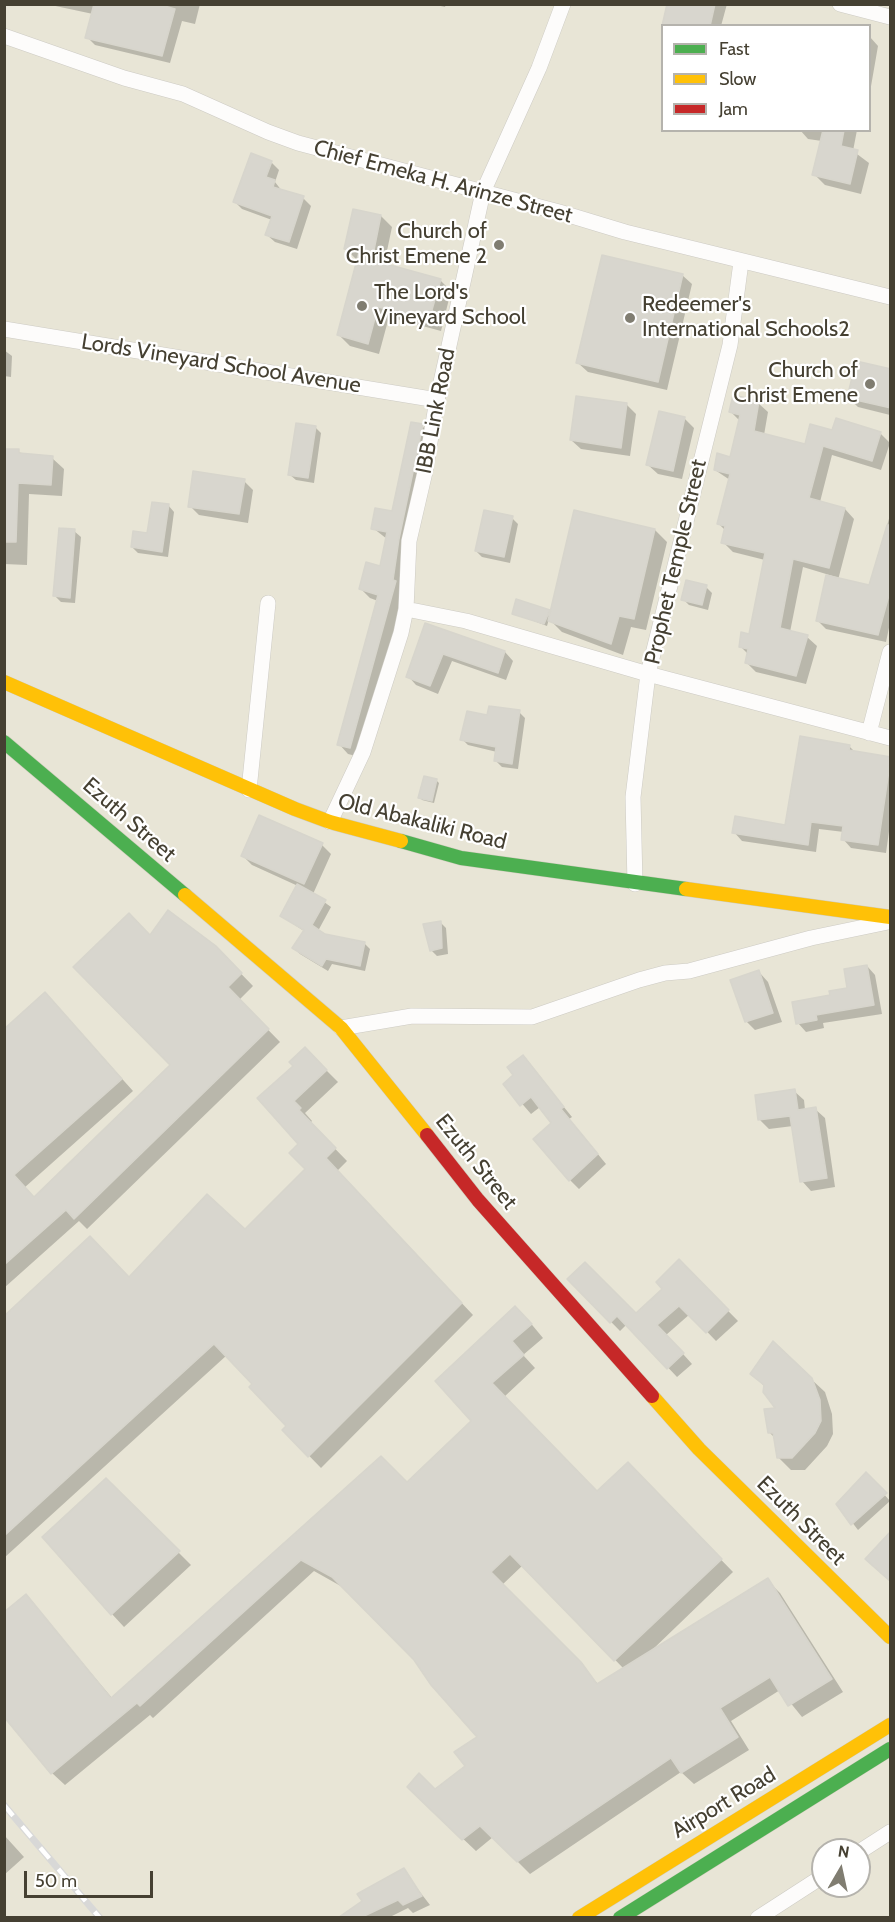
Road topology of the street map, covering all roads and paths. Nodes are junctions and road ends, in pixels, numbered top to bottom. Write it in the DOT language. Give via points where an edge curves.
graph roads {
  1 [pos="563,4"];
  2 [pos="840,4"];
  3 [pos="891,17"];
  4 [pos="4,36"];
  5 [pos="483,192"];
  6 [pos="741,262"];
  7 [pos="891,297"];
  8 [pos="4,329"];
  9 [pos="436,400"];
  10 [pos="268,603"];
  11 [pos="406,609"];
  12 [pos="891,652"];
  13 [pos="648,674"];
  14 [pos="4,682"];
  15 [pos="869,734"];
  16 [pos="891,738"];
  17 [pos="4,742"];
  18 [pos="249,790"];
  19 [pos="330,822"];
  20 [pos="635,884"];
  21 [pos="891,919"];
  22 [pos="341,1028"];
  23 [pos="891,1637"];
  24 [pos="891,1725"];
  25 [pos="891,1749"];
  26 [pos="891,1832"];
  27 [pos="871,1844"];
  28 [pos="811,1884"];
  29 [pos="579,1917"];
  30 [pos="620,1917"];
  31 [pos="758,1917"];
  1 -- 5 [label="street, IBB Link Road"];
  2 -- 3 [label="street"];
  4 -- 5 [label="street, Chief Emeka H. Arinze Street" via="183,94 298,143"];
  5 -- 6 [label="street, Chief Emeka H. Arinze Street"];
  5 -- 9 [label="street, IBB Link Road"];
  6 -- 7 [label="street, Chief Emeka H. Arinze Street"];
  6 -- 13 [label="street, Prophet Temple Street" via="730,345"];
  8 -- 9 [label="street, Lords Vineyard School Avenue"];
  9 -- 11 [label="street, IBB Link Road" via="406,558"];
  10 -- 18 [label="street"];
  11 -- 13 [label="street" via="476,624"];
  11 -- 19 [label="street, IBB Link Road" via="377,713"];
  12 -- 15 [label="street"];
  13 -- 15 [label="street, Prophet Temple Street"];
  13 -- 20 [label="street" via="633,797"];
  14 -- 18 [label="main road, Old Abakaliki Road"];
  15 -- 16 [label="street, Prophet Temple Street"];
  17 -- 22 [label="main road, Ezuth Street"];
  18 -- 19 [label="main road, Old Abakaliki Road"];
  19 -- 20 [label="main road, Old Abakaliki Road" via="461,858"];
  20 -- 21 [label="main road, Old Abakaliki Road"];
  21 -- 22 [label="street" via="689,971 639,980 532,1017 412,1016"];
  22 -- 23 [label="main road, Ezuth Street" via="478,1200 699,1449"];
  24 -- 29 [label="main road, Airport Road"];
  25 -- 30 [label="main road, Airport Road"];
  26 -- 27 [label="street"];
  28 -- 31 [label="street"];
}
